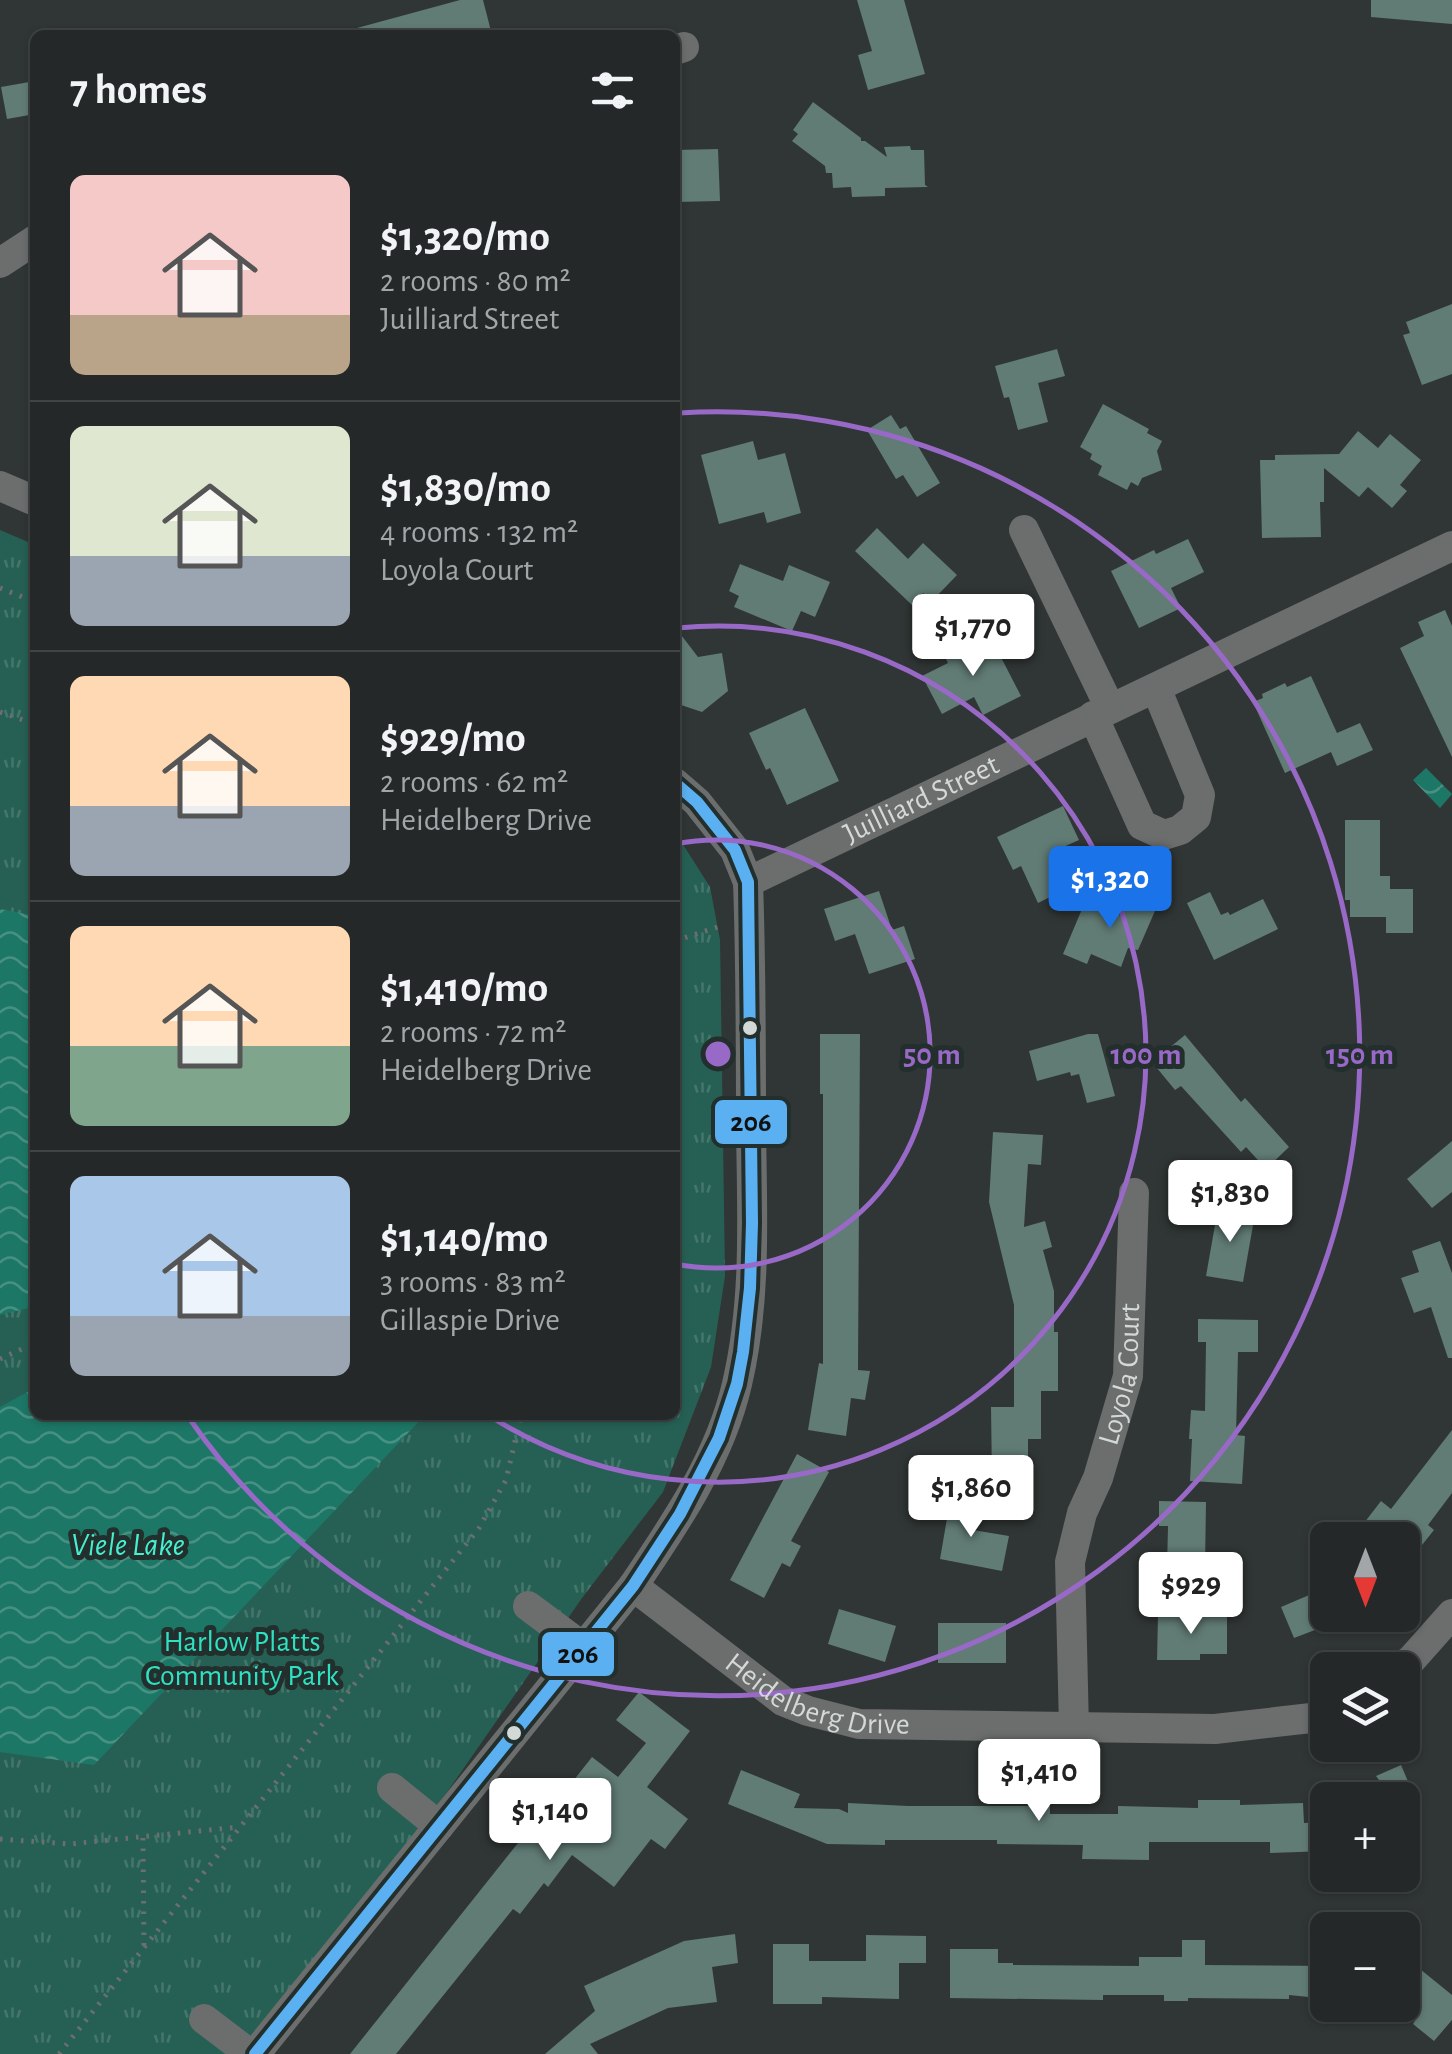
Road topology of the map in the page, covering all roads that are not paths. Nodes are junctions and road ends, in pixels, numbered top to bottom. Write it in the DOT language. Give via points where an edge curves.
graph roads {
  1 [pos="30,243"];
  2 [pos="0,262"];
  3 [pos="0,486"];
  4 [pos="30,499"];
  5 [pos="1024,530"];
  6 [pos="1452,546"];
  7 [pos="1156,688"];
  8 [pos="1102,712"];
  9 [pos="680,788"];
  10 [pos="748,882"];
  11 [pos="1134,1193"];
  12 [pos="632,1586"];
  13 [pos="528,1606"];
  14 [pos="1452,1614"];
  15 [pos="583,1647"];
  16 [pos="1418,1652"];
  17 [pos="1310,1718"];
  18 [pos="1074,1728"];
  19 [pos="392,1788"];
  20 [pos="439,1826"];
  21 [pos="204,2019"];
  22 [pos="253,2054"];
  1 -- 2 [label="street"];
  3 -- 4 [label="street"];
  5 -- 8 [label="street"];
  6 -- 7 [label="street, Juilliard Street"];
  7 -- 8 [label="street, Juilliard Street"];
  7 -- 8 [label="street" via="1200,795 1196,816 1180,830 1164,835 1142,825"];
  8 -- 10 [label="street, Juilliard Street"];
  9 -- 10 [label="street" via="735,850"];
  10 -- 12 [label="street" via="753,1245 737,1386 679,1518"];
  11 -- 18 [label="street, Loyola Court" via="1128,1376 1070,1562"];
  12 -- 15 [label="street"];
  12 -- 18 [label="street, Heidelberg Drive" via="784,1700 808,1710 859,1724"];
  13 -- 15 [label="street"];
  14 -- 16 [label="street"];
  15 -- 20 [label="street"];
  17 -- 18 [label="street, Heidelberg Drive" via="1215,1728"];
  19 -- 20 [label="street"];
  20 -- 22 [label="street"];
  21 -- 22 [label="street"];
}
